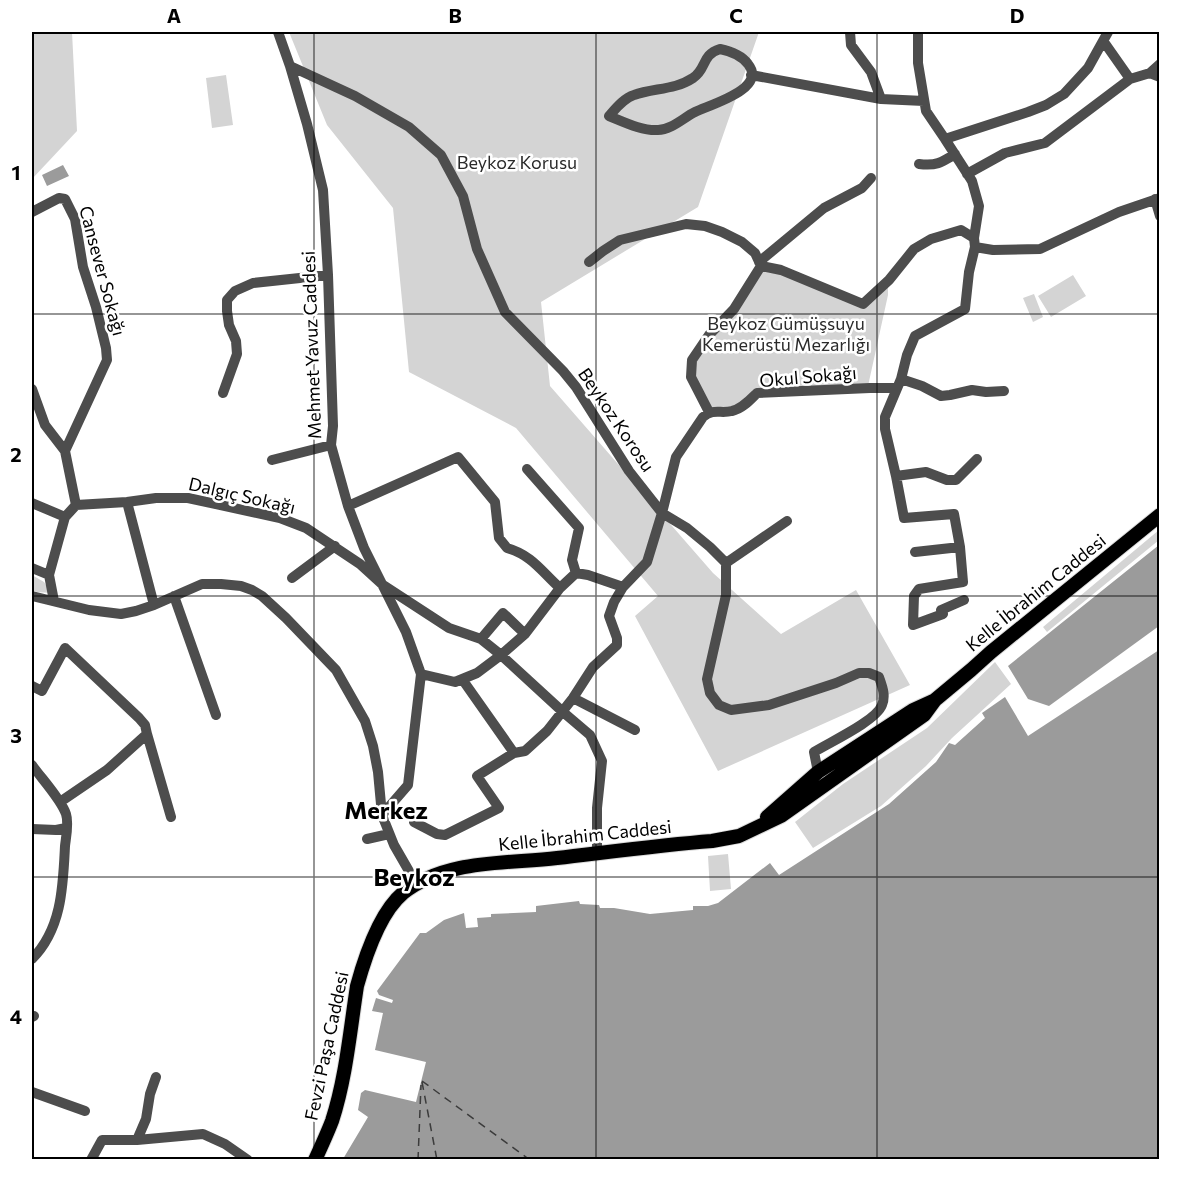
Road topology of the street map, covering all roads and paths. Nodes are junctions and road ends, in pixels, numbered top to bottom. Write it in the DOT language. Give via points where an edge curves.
graph roads {
  1 [pos="278,32"];
  2 [pos="850,32"];
  3 [pos="918,32"];
  4 [pos="1108,32"];
  5 [pos="1104,42"];
  6 [pos="1160,64"];
  7 [pos="290,66"];
  8 [pos="752,75"];
  9 [pos="1155,75"];
  10 [pos="1130,79"];
  11 [pos="881,99"];
  12 [pos="924,101"];
  13 [pos="945,139"];
  14 [pos="955,154"];
  15 [pos="919,164"];
  16 [pos="968,174"];
  17 [pos="871,178"];
  18 [pos="1157,198"];
  19 [pos="32,212"];
  20 [pos="1160,216"];
  21 [pos="974,243"];
  22 [pos="589,262"];
  23 [pos="760,264"];
  24 [pos="328,275"];
  25 [pos="899,384"];
  26 [pos="32,389"];
  27 [pos="1004,391"];
  28 [pos="223,393"];
  29 [pos="709,412"];
  30 [pos="331,445"];
  31 [pos="65,451"];
  32 [pos="977,459"];
  33 [pos="272,460"];
  34 [pos="527,469"];
  35 [pos="896,476"];
  36 [pos="127,502"];
  37 [pos="32,503"];
  38 [pos="76,505"];
  39 [pos="348,506"];
  40 [pos="662,513"];
  41 [pos="1160,515"];
  42 [pos="65,517"];
  43 [pos="787,521"];
  44 [pos="334,546"];
  45 [pos="960,547"];
  46 [pos="915,552"];
  47 [pos="726,563"];
  48 [pos="32,568"];
  49 [pos="576,573"];
  50 [pos="49,575"];
  51 [pos="292,578"];
  52 [pos="383,585"];
  53 [pos="623,587"];
  54 [pos="560,588"];
  55 [pos="32,596"];
  56 [pos="174,596"];
  57 [pos="964,600"];
  58 [pos="54,601"];
  59 [pos="154,605"];
  60 [pos="525,634"];
  61 [pos="482,639"];
  62 [pos="501,655"];
  63 [pos="421,674"];
  64 [pos="462,679"];
  65 [pos="32,686"];
  66 [pos="573,698"];
  67 [pos="935,700"];
  68 [pos="563,712"];
  69 [pos="216,715"];
  70 [pos="635,730"];
  71 [pos="147,734"];
  72 [pos="514,753"];
  73 [pos="32,765"];
  74 [pos="818,772"];
  75 [pos="60,802"];
  76 [pos="382,815"];
  77 [pos="171,817"];
  78 [pos="414,822"];
  79 [pos="758,826"];
  80 [pos="66,828"];
  81 [pos="32,829"];
  82 [pos="389,834"];
  83 [pos="367,838"];
  84 [pos="597,854"];
  85 [pos="417,885"];
  86 [pos="32,959"];
  87 [pos="156,1077"];
  88 [pos="32,1092"];
  89 [pos="85,1111"];
  90 [pos="137,1140"];
  91 [pos="91,1159"];
  92 [pos="96,1160"];
  93 [pos="248,1160"];
  94 [pos="315,1160"];
  1 -- 7 [label="street, Mehmet Yavuz Caddesi"];
  2 -- 11 [label="street" via="851,45 871,72"];
  3 -- 12 [label="street"];
  4 -- 5 [label="street"];
  5 -- 10 [label="street"];
  5 -- 13 [label="street" via="1088,68 1064,94 1046,105"];
  6 -- 9 [label="street"];
  7 -- 24 [label="street, Mehmet Yavuz Caddesi" via="323,190"];
  7 -- 40 [label="street, Beykoz Korosu" via="356,96 409,128 441,155 463,196 477,249 505,312 570,379 629,471"];
  8 -- 8 [label="street" via="749,84 727,100 663,130 654,131 609,116 633,95 674,87 693,78 706,57 720,49 745,60"];
  8 -- 11 [label="street"];
  9 -- 10 [label="street"];
  10 -- 16 [label="street" via="1045,142 1005,153"];
  11 -- 12 [label="street"];
  12 -- 13 [label="street" via="926,111"];
  13 -- 14 [label="street"];
  14 -- 15 [label="street" via="941,163"];
  14 -- 16 [label="street"];
  16 -- 21 [label="street" via="979,206"];
  17 -- 23 [label="street" via="862,188 825,208"];
  18 -- 20 [label="street"];
  18 -- 21 [label="street" via="1040,249 993,250"];
  19 -- 31 [label="street, Cansever Sokağı" via="59,198 65,199 75,219 83,267 106,348 107,360"];
  21 -- 23 [label="street" via="961,230 932,239 914,249 863,304"];
  21 -- 25 [label="street" via="965,309 915,336"];
  22 -- 23 [label="street" via="620,240 686,224 705,226 742,242 755,253"];
  23 -- 29 [label="street" via="734,309 692,360 691,377"];
  24 -- 28 [label="street" via="253,283 235,291 227,300 227,311 237,354"];
  24 -- 30 [label="street, Mehmet Yavuz Caddesi"];
  25 -- 27 [label="street" via="922,386 941,396 972,390"];
  25 -- 29 [label="street, Okul Sokağı" via="757,393 733,411"];
  25 -- 35 [label="street" via="885,417"];
  26 -- 31 [label="street" via="45,424"];
  29 -- 40 [label="street" via="676,457"];
  30 -- 33 [label="street"];
  30 -- 39 [label="street, Mehmet Yavuz Caddesi"];
  31 -- 38 [label="street"];
  32 -- 35 [label="street" via="956,480 926,472"];
  34 -- 49 [label="street" via="579,528 572,560"];
  35 -- 45 [label="street" via="904,519 954,513"];
  36 -- 38 [label="street, Dalgıç Sokağı"];
  36 -- 44 [label="street, Dalgıç Sokağı" via="188,498 254,512 306,528"];
  36 -- 59 [label="street"];
  37 -- 42 [label="street"];
  38 -- 42 [label="street"];
  39 -- 52 [label="street, Mehmet Yavuz Caddesi"];
  39 -- 54 [label="street" via="458,457 495,502 499,538 507,548 527,557"];
  40 -- 47 [label="street" via="687,528"];
  40 -- 53 [label="street" via="647,562"];
  41 -- 67 [label="main road, Kelle İbrahim Caddesi"];
  42 -- 50 [label="street"];
  43 -- 47 [label="street"];
  44 -- 51 [label="street"];
  44 -- 52 [label="street, Dalgıç Sokağı"];
  45 -- 46 [label="street"];
  45 -- 57 [label="street" via="963,582 919,589 914,596 913,626"];
  47 -- 74 [label="street" via="726,595 707,679 710,693 719,705 731,710 769,705 859,673 879,677 884,694 882,706 869,720 814,752"];
  48 -- 50 [label="street"];
  49 -- 53 [label="street"];
  49 -- 54 [label="street"];
  50 -- 58 [label="street"];
  52 -- 61 [label="street" via="449,628"];
  52 -- 63 [label="street, Mehmet Yavuz Caddesi"];
  53 -- 66 [label="street" via="609,616 616,645 593,667"];
  54 -- 60 [label="street"];
  55 -- 58 [label="street"];
  56 -- 59 [label="street"];
  56 -- 69 [label="street"];
  56 -- 76 [label="street" via="202,584 252,590 322,655 336,670 365,721 378,772"];
  58 -- 59 [label="street" via="121,615"];
  60 -- 61 [label="street" via="504,613"];
  60 -- 62 [label="street"];
  61 -- 62 [label="street"];
  62 -- 64 [label="street"];
  62 -- 68 [label="street"];
  63 -- 64 [label="street" via="455,682"];
  63 -- 76 [label="street, Mehmet Yavuz Caddesi" via="408,785"];
  64 -- 72 [label="street"];
  65 -- 71 [label="street" via="42,691 65,648 140,718"];
  66 -- 68 [label="street"];
  66 -- 70 [label="street"];
  67 -- 74 [label="main road, Kelle İbrahim Caddesi" via="913,710"];
  67 -- 79 [label="main road, Kelle İbrahim Caddesi" via="924,715 781,816"];
  68 -- 72 [label="street" via="525,751"];
  68 -- 84 [label="street" via="590,735 602,761"];
  71 -- 75 [label="street" via="107,770"];
  71 -- 77 [label="street"];
  72 -- 78 [label="street" via="477,776 499,808 445,835"];
  73 -- 75 [label="street"];
  74 -- 79 [label="main road, Kelle İbrahim Caddesi"];
  75 -- 80 [label="street"];
  76 -- 82 [label="street"];
  79 -- 84 [label="main road, Kelle İbrahim Caddesi" via="727,839"];
  80 -- 81 [label="street"];
  80 -- 86 [label="street" via="62,892 53,927"];
  82 -- 83 [label="street"];
  82 -- 85 [label="street"];
  84 -- 85 [label="main road, Kelle İbrahim Caddesi" via="476,865"];
  85 -- 94 [label="main road, Fevzi Paşa Caddesi" via="389,908 371,946 357,986 332,1119"];
  87 -- 90 [label="street"];
  88 -- 89 [label="street"];
  90 -- 91 [label="street" via="102,1140"];
  90 -- 93 [label="street" via="203,1134"];
  91 -- 92 [label="street"];
}
